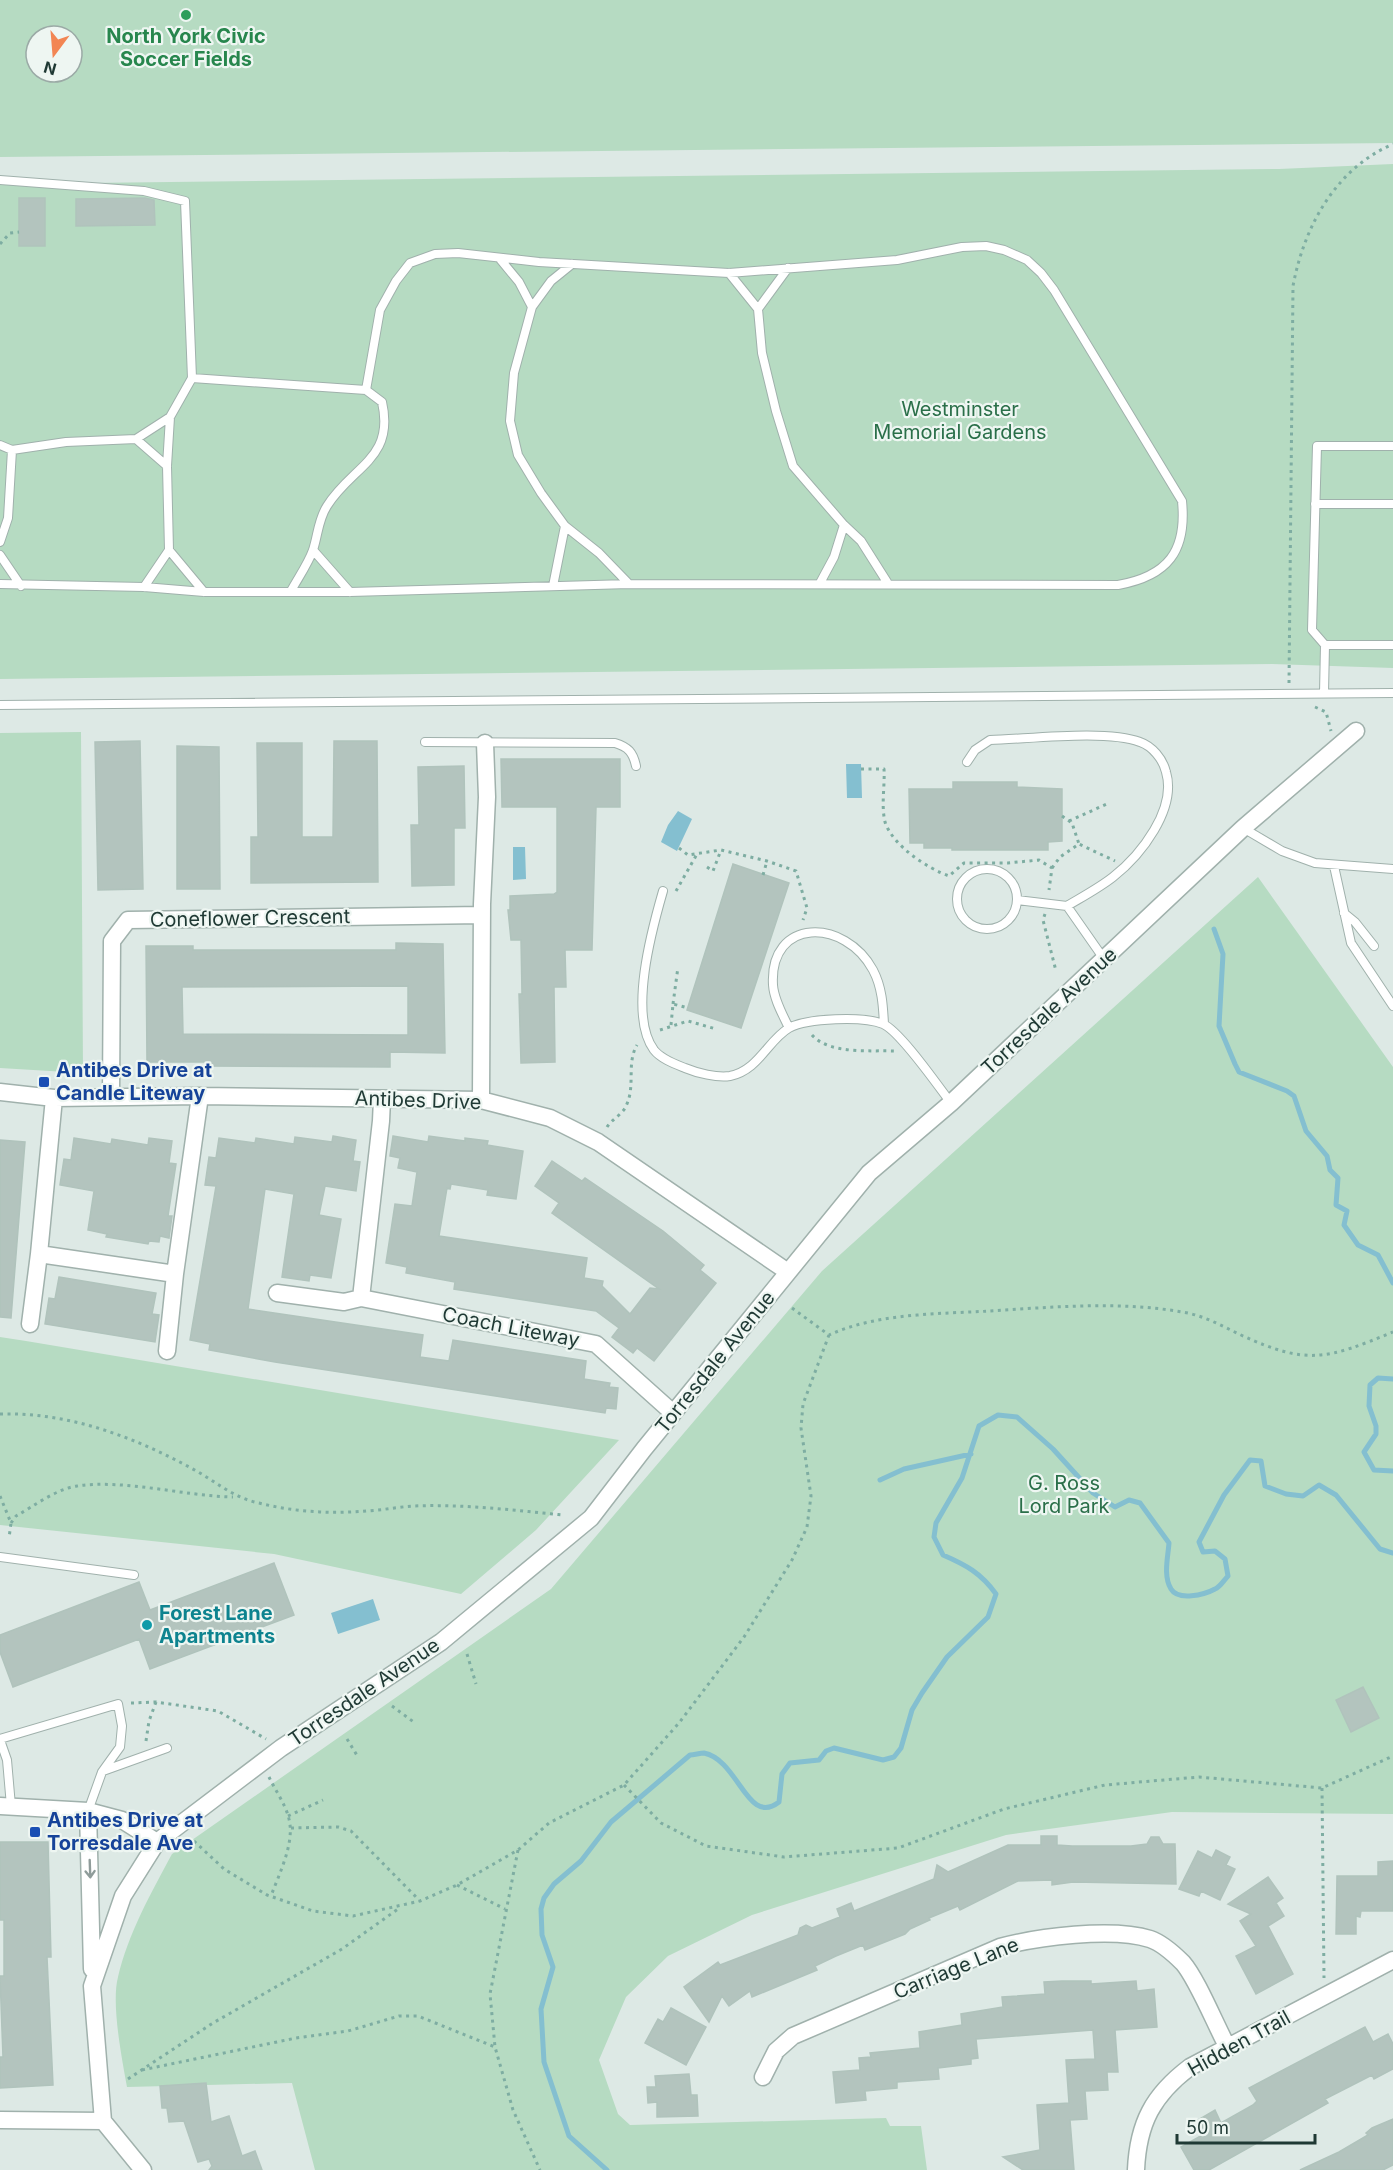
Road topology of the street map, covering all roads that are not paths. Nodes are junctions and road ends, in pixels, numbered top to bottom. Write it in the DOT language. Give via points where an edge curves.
graph roads {
  1 [pos="0,180"];
  2 [pos="500,259"];
  3 [pos="572,264"];
  4 [pos="788,268"];
  5 [pos="729,273"];
  6 [pos="532,308"];
  7 [pos="758,309"];
  8 [pos="192,378"];
  9 [pos="366,390"];
  10 [pos="170,417"];
  11 [pos="136,439"];
  12 [pos="0,445"];
  13 [pos="1393,446"];
  14 [pos="12,450"];
  15 [pos="167,466"];
  16 [pos="1315,504"];
  17 [pos="1393,504"];
  18 [pos="844,525"];
  19 [pos="565,526"];
  20 [pos="0,542"];
  21 [pos="169,550"];
  22 [pos="313,550"];
  23 [pos="0,555"];
  24 [pos="887,582"];
  25 [pos="820,583"];
  26 [pos="0,584"];
  27 [pos="629,584"];
  28 [pos="21,586"];
  29 [pos="144,586"];
  30 [pos="553,586"];
  31 [pos="291,591"];
  32 [pos="204,592"];
  33 [pos="350,592"];
  34 [pos="1325,645"];
  35 [pos="1393,645"];
  36 [pos="1324,693"];
  37 [pos="1393,693"];
  38 [pos="0,705"];
  39 [pos="1356,731"];
  40 [pos="425,742"];
  41 [pos="485,742"];
  42 [pos="967,762"];
  43 [pos="636,766"];
  44 [pos="1243,828"];
  45 [pos="1334,866"];
  46 [pos="1393,869"];
  47 [pos="663,891"];
  48 [pos="1017,900"];
  49 [pos="1067,906"];
  50 [pos="1344,912"];
  51 [pos="482,915"];
  52 [pos="1374,946"];
  53 [pos="1105,960"];
  54 [pos="1393,1006"];
  55 [pos="884,1024"];
  56 [pos="789,1028"];
  57 [pos="0,1092"];
  58 [pos="111,1096"];
  59 [pos="200,1096"];
  60 [pos="54,1098"];
  61 [pos="382,1099"];
  62 [pos="481,1100"];
  63 [pos="951,1103"];
  64 [pos="39,1254"];
  65 [pos="788,1272"];
  66 [pos="175,1274"];
  67 [pos="277,1293"];
  68 [pos="361,1298"];
  69 [pos="30,1324"];
  70 [pos="167,1352"];
  71 [pos="673,1413"];
  72 [pos="0,1557"];
  73 [pos="135,1575"];
  74 [pos="0,1739"];
  75 [pos="167,1748"];
  76 [pos="102,1772"];
  77 [pos="5,1806"];
  78 [pos="88,1811"];
  79 [pos="157,1842"];
  80 [pos="1393,1960"];
  81 [pos="92,1986"];
  82 [pos="1228,2048"];
  83 [pos="763,2077"];
  84 [pos="0,2120"];
  85 [pos="103,2121"];
  86 [pos="143,2170"];
  87 [pos="1136,2170"];
  1 -- 8 [label="lane" via="144,191 185,201"];
  2 -- 3 [label="lane"];
  2 -- 6 [label="lane" via="519,282"];
  2 -- 9 [label="lane" via="435,254 410,263 381,310"];
  3 -- 5 [label="lane"];
  3 -- 6 [label="lane" via="551,281"];
  4 -- 5 [label="lane"];
  4 -- 7 [label="lane"];
  4 -- 24 [label="lane" via="897,260 986,246 1027,260 1054,291 1182,501 1185,527 1177,549 1165,566 1143,580 1118,585"];
  5 -- 7 [label="lane"];
  6 -- 19 [label="lane" via="514,373 510,421 518,455"];
  7 -- 18 [label="lane" via="762,353 794,466"];
  8 -- 9 [label="lane"];
  8 -- 10 [label="lane"];
  9 -- 22 [label="lane" via="382,402 387,423 379,449 327,505"];
  10 -- 11 [label="lane"];
  10 -- 15 [label="lane"];
  11 -- 14 [label="lane" via="66,442"];
  11 -- 15 [label="lane"];
  12 -- 14 [label="lane"];
  13 -- 16 [label="lane" via="1317,446"];
  14 -- 20 [label="lane" via="8,518"];
  15 -- 21 [label="lane"];
  16 -- 17 [label="lane"];
  16 -- 34 [label="lane" via="1312,630"];
  18 -- 24 [label="lane" via="861,541"];
  18 -- 25 [label="lane"];
  19 -- 27 [label="lane"];
  19 -- 30 [label="lane"];
  21 -- 29 [label="lane"];
  21 -- 32 [label="lane"];
  22 -- 31 [label="lane"];
  22 -- 33 [label="lane"];
  23 -- 28 [label="lane"];
  24 -- 25 [label="lane"];
  25 -- 27 [label="lane"];
  26 -- 28 [label="lane"];
  27 -- 30 [label="lane"];
  28 -- 29 [label="lane"];
  29 -- 32 [label="lane"];
  30 -- 33 [label="lane"];
  31 -- 32 [label="lane"];
  31 -- 33 [label="lane"];
  34 -- 35 [label="lane"];
  34 -- 36 [label="lane"];
  36 -- 37 [label="lane"];
  36 -- 38 [label="lane"];
  39 -- 44 [label="street, Torresdale Avenue"];
  40 -- 41 [label="lane"];
  41 -- 43 [label="lane" via="615,743 626,746"];
  41 -- 51 [label="street"];
  42 -- 49 [label="lane" via="975,750 990,740 1118,736 1142,742 1164,765 1168,792 1163,812 1136,856 1113,877"];
  44 -- 45 [label="lane" via="1294,857"];
  44 -- 53 [label="street, Torresdale Avenue"];
  45 -- 46 [label="lane"];
  45 -- 50 [label="lane"];
  47 -- 56 [label="lane" via="647,958 642,1001 647,1035 655,1050 692,1071 730,1076 755,1063"];
  48 -- 48 [label="lane" via="1011,918 984,929 967,921 958,904 958,894 967,877 985,869 1011,881"];
  48 -- 49 [label="lane"];
  49 -- 53 [label="lane"];
  50 -- 52 [label="lane"];
  50 -- 54 [label="lane" via="1351,943"];
  51 -- 58 [label="street, Coneflower Crescent" via="128,920 112,941"];
  51 -- 62 [label="street"];
  53 -- 63 [label="street, Torresdale Avenue"];
  55 -- 56 [label="lane" via="833,1018"];
  55 -- 56 [label="lane" via="883,999 874,971 862,954 847,940 811,931 782,949 776,965 773,984"];
  55 -- 63 [label="lane" via="912,1052"];
  57 -- 60 [label="street, Antibes Drive"];
  58 -- 59 [label="street, Antibes Drive"];
  58 -- 60 [label="street, Antibes Drive"];
  59 -- 61 [label="street, Antibes Drive"];
  59 -- 66 [label="street"];
  60 -- 64 [label="street"];
  61 -- 62 [label="street, Antibes Drive"];
  61 -- 68 [label="street"];
  62 -- 65 [label="street, Antibes Drive" via="550,1118 598,1142"];
  63 -- 65 [label="street, Torresdale Avenue" via="869,1173"];
  64 -- 66 [label="street"];
  64 -- 69 [label="street"];
  65 -- 71 [label="street, Torresdale Avenue"];
  66 -- 70 [label="street"];
  67 -- 68 [label="street, Coach Liteway" via="344,1302"];
  68 -- 71 [label="street, Coach Liteway" via="596,1344"];
  71 -- 79 [label="street, Torresdale Avenue" via="591,1518 561,1545 441,1642 280,1748"];
  72 -- 73 [label="lane"];
  74 -- 76 [label="lane" via="118,1704 120,1747"];
  74 -- 77 [label="lane" via="7,1760"];
  75 -- 76 [label="lane"];
  76 -- 78 [label="lane"];
  77 -- 78 [label="street"];
  78 -- 79 [label="street" via="123,1820"];
  78 -- 81 [label="street, Torresdale Avenue, one-way"];
  79 -- 81 [label="street, Torresdale Avenue" via="123,1896"];
  80 -- 82 [label="street, Hidden Trail"];
  81 -- 85 [label="street, Torresdale Avenue"];
  82 -- 83 [label="street, Carriage Lane" via="1185,1965 1149,1939 1114,1935 1033,1938 1000,1947 792,2036 776,2051"];
  82 -- 87 [label="street, Hidden Trail" via="1191,2067 1168,2084 1154,2102 1141,2136"];
  84 -- 85 [label="street"];
  85 -- 86 [label="street"];
}
